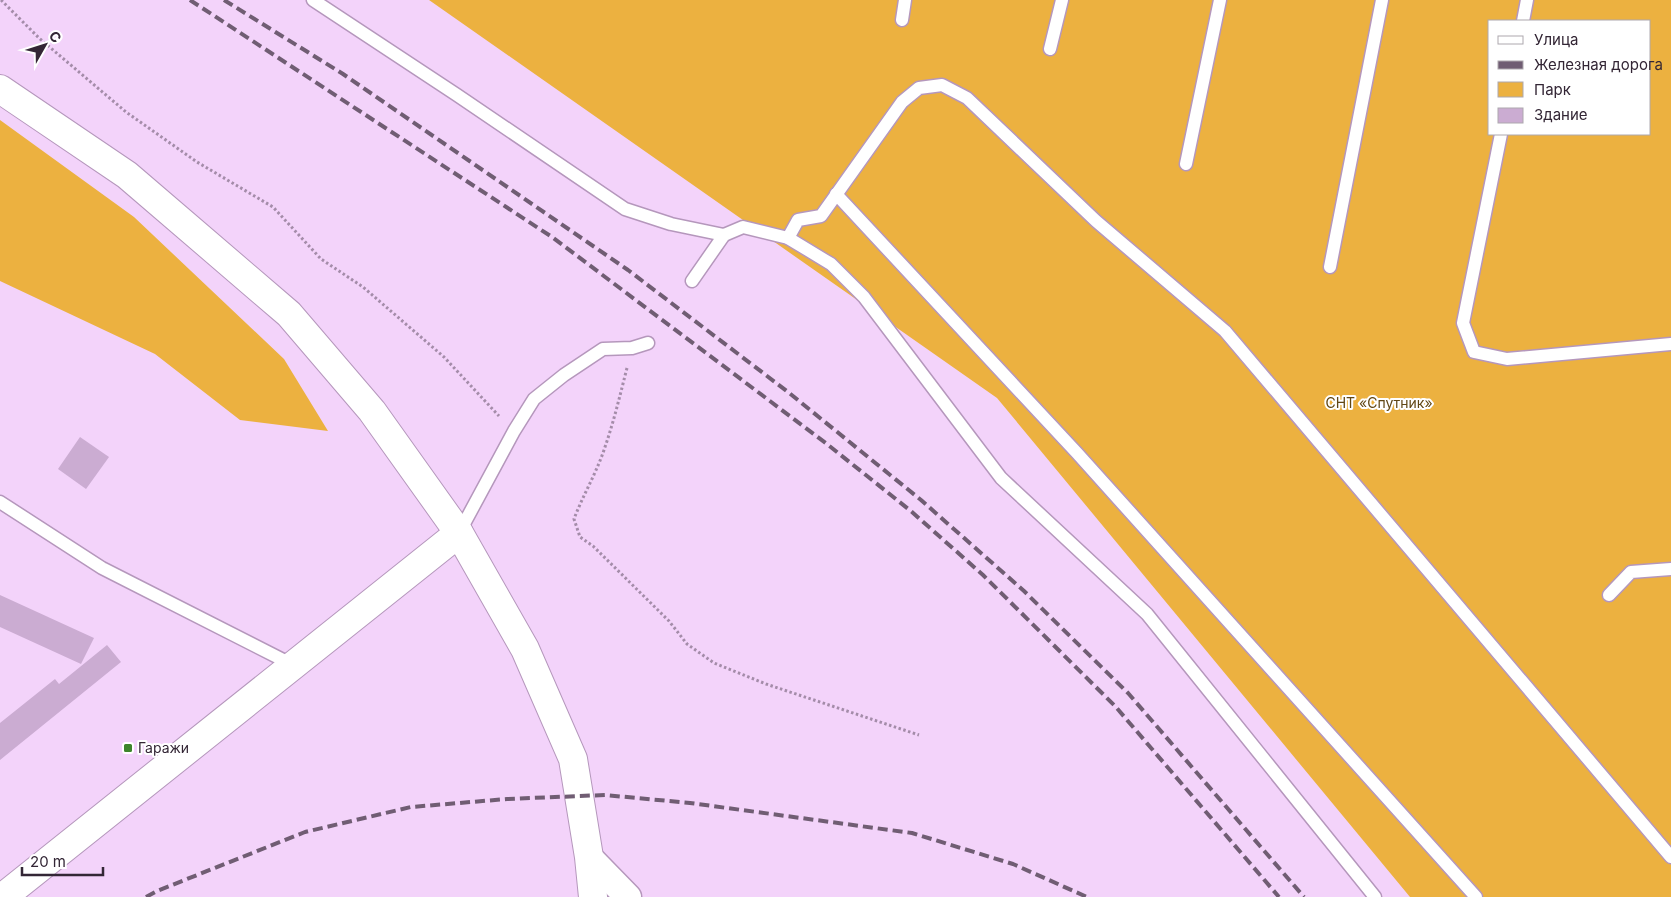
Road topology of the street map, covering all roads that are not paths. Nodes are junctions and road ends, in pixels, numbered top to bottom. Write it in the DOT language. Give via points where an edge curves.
graph roads {
  1 [pos="313,0"];
  2 [pos="906,0"];
  3 [pos="1062,0"];
  4 [pos="1220,0"];
  5 [pos="1382,0"];
  6 [pos="1528,0"];
  7 [pos="902,20"];
  8 [pos="1523,20"];
  9 [pos="1050,49"];
  10 [pos="0,89"];
  11 [pos="1501,135"];
  12 [pos="1186,164"];
  13 [pos="836,194"];
  14 [pos="724,234"];
  15 [pos="788,238"];
  16 [pos="1330,267"];
  17 [pos="692,281"];
  18 [pos="648,343"];
  19 [pos="1671,344"];
  20 [pos="0,502"];
  21 [pos="459,533"];
  22 [pos="1671,569"];
  23 [pos="1609,595"];
  24 [pos="293,665"];
  25 [pos="1671,856"];
  26 [pos="589,857"];
  27 [pos="3,897"];
  28 [pos="593,897"];
  29 [pos="628,897"];
  30 [pos="1375,897"];
  31 [pos="1476,897"];
  1 -- 14 [label="lane" via="625,209 671,224"];
  2 -- 7 [label="lane"];
  3 -- 9 [label="lane"];
  4 -- 12 [label="lane"];
  5 -- 16 [label="lane"];
  6 -- 8 [label="lane"];
  10 -- 21 [label="street" via="127,175 289,314 372,411"];
  11 -- 19 [label="lane" via="1462,323 1474,352 1506,359"];
  13 -- 15 [label="lane" via="820,216 798,220"];
  13 -- 25 [label="lane" via="902,102 919,88 942,85 967,98 1096,221 1225,331"];
  13 -- 31 [label="lane" via="1077,453"];
  14 -- 15 [label="lane" via="743,227"];
  14 -- 17 [label="lane"];
  15 -- 30 [label="lane" via="831,264 864,297 1001,478 1147,614"];
  18 -- 21 [label="lane" via="632,348 603,348 534,399"];
  20 -- 24 [label="lane" via="102,568"];
  21 -- 24 [label="street"];
  21 -- 26 [label="street" via="525,649 572,758"];
  22 -- 23 [label="lane" via="1631,572"];
  24 -- 27 [label="street"];
  26 -- 28 [label="street"];
  26 -- 29 [label="street"];
}
